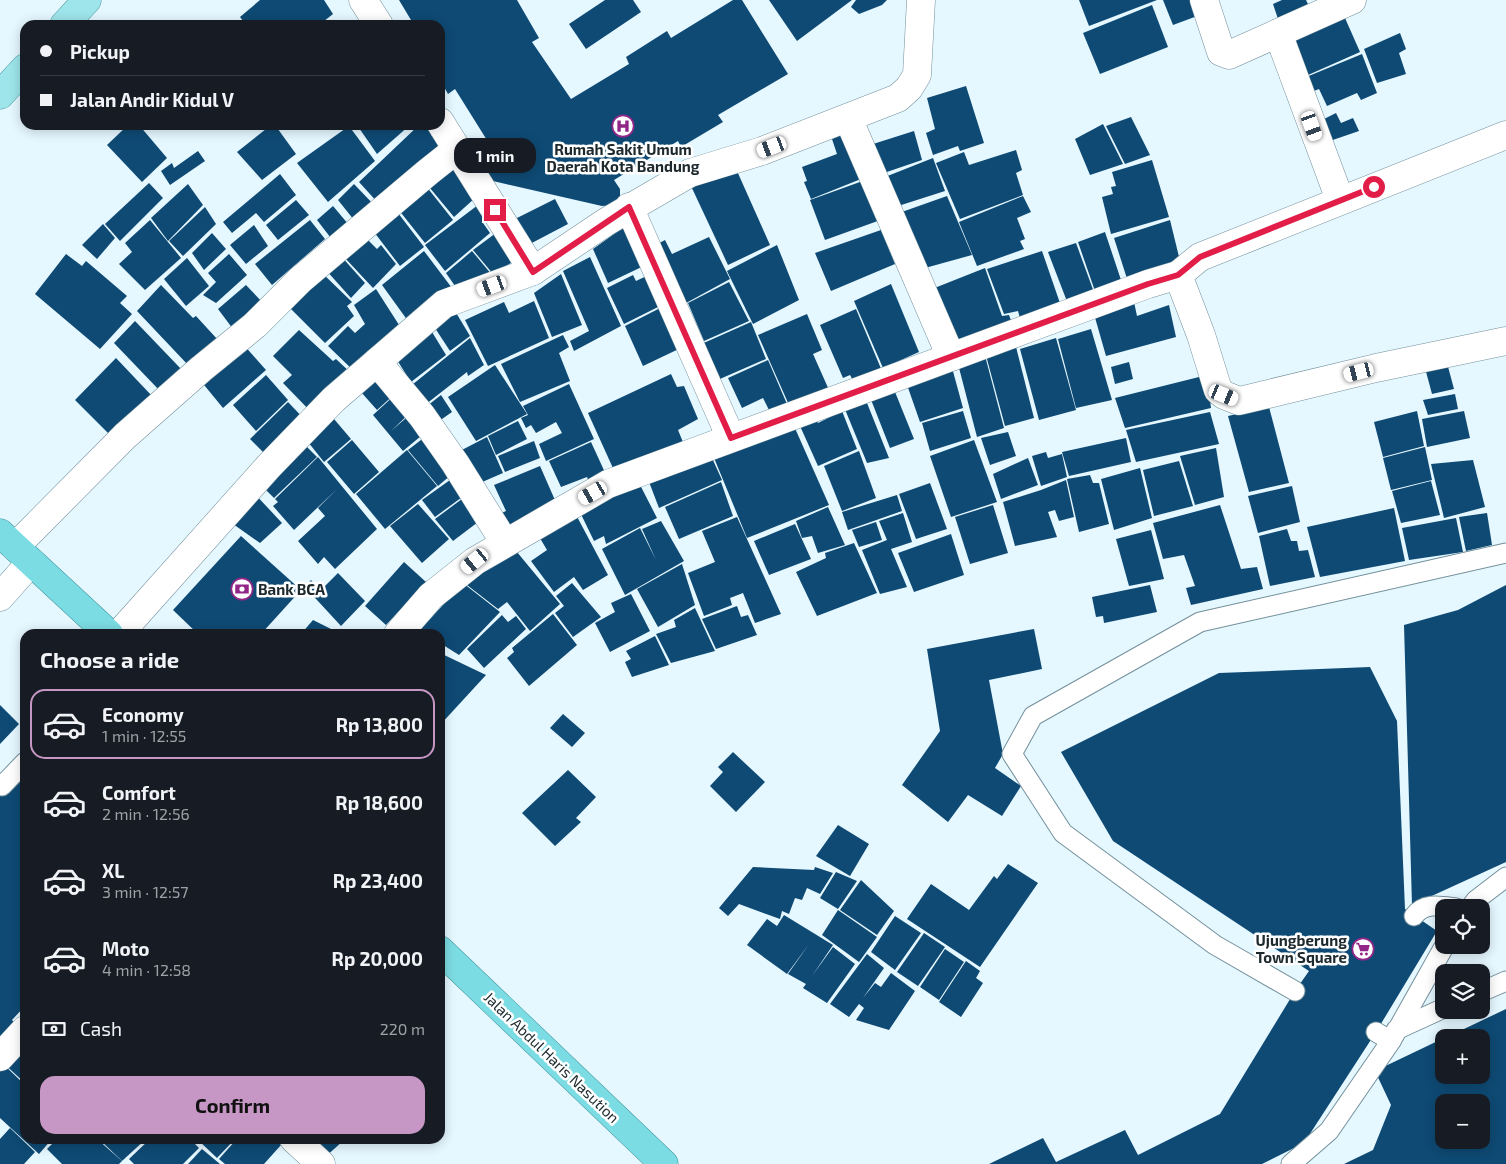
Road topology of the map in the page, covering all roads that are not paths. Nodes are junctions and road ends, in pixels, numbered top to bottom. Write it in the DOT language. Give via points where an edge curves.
graph roads {
  1 [pos="87,0"];
  2 [pos="363,0"];
  3 [pos="921,0"];
  4 [pos="1204,0"];
  5 [pos="1352,0"];
  6 [pos="69,20"];
  7 [pos="376,20"];
  8 [pos="1278,33"];
  9 [pos="20,73"];
  10 [pos="0,95"];
  11 [pos="848,118"];
  12 [pos="445,130"];
  13 [pos="1506,135"];
  14 [pos="457,149"];
  15 [pos="1340,200"];
  16 [pos="629,207"];
  17 [pos="533,272"];
  18 [pos="1178,275"];
  19 [pos="1506,341"];
  20 [pos="951,357"];
  21 [pos="377,362"];
  22 [pos="731,438"];
  23 [pos="505,543"];
  24 [pos="16,548"];
  25 [pos="1506,553"];
  26 [pos="0,597"];
  27 [pos="104,629"];
  28 [pos="122,629"];
  29 [pos="402,629"];
  30 [pos="20,767"];
  31 [pos="2,786"];
  32 [pos="1506,877"];
  33 [pos="1477,899"];
  34 [pos="1435,906"];
  35 [pos="1414,916"];
  36 [pos="1439,954"];
  37 [pos="445,955"];
  38 [pos="1506,981"];
  39 [pos="1490,988"];
  40 [pos="1295,992"];
  41 [pos="1435,1012"];
  42 [pos="1387,1034"];
  43 [pos="20,1035"];
  44 [pos="0,1057"];
  45 [pos="299,1144"];
  46 [pos="321,1164"];
  47 [pos="664,1164"];
  48 [pos="1291,1164"];
  1 -- 6 [label="main road"];
  2 -- 7 [label="street"];
  3 -- 11 [label="street" via="917,75 909,88 898,98"];
  4 -- 8 [label="street" via="1220,52 1229,56"];
  5 -- 8 [label="street"];
  8 -- 15 [label="street"];
  9 -- 10 [label="main road"];
  11 -- 16 [label="street" via="762,151 690,173"];
  11 -- 20 [label="street"];
  12 -- 14 [label="street"];
  13 -- 15 [label="street"];
  14 -- 17 [label="street"];
  14 -- 24 [label="street" via="300,280 255,325 125,436"];
  15 -- 18 [label="street" via="1200,257"];
  16 -- 17 [label="street"];
  16 -- 22 [label="street"];
  17 -- 21 [label="street" via="444,304"];
  18 -- 19 [label="street" via="1218,390 1239,401"];
  18 -- 20 [label="street"];
  20 -- 22 [label="street"];
  21 -- 23 [label="street" via="428,423"];
  21 -- 28 [label="street" via="334,399 268,466"];
  22 -- 23 [label="street" via="608,484"];
  23 -- 29 [label="street" via="475,561 431,596"];
  24 -- 26 [label="street"];
  24 -- 27 [label="highway"];
  25 -- 40 [label="lane" via="1200,622 1033,716 1012,754 1063,832 1215,945"];
  30 -- 31 [label="lane"];
  32 -- 33 [label="lane"];
  34 -- 35 [label="lane" via="1430,905"];
  36 -- 42 [label="lane"];
  37 -- 47 [label="highway, Jalan Abdul Haris Nasution"];
  38 -- 39 [label="lane"];
  41 -- 42 [label="lane"];
  42 -- 48 [label="lane" via="1329,1131"];
  43 -- 44 [label="street"];
  45 -- 46 [label="street"];
}
